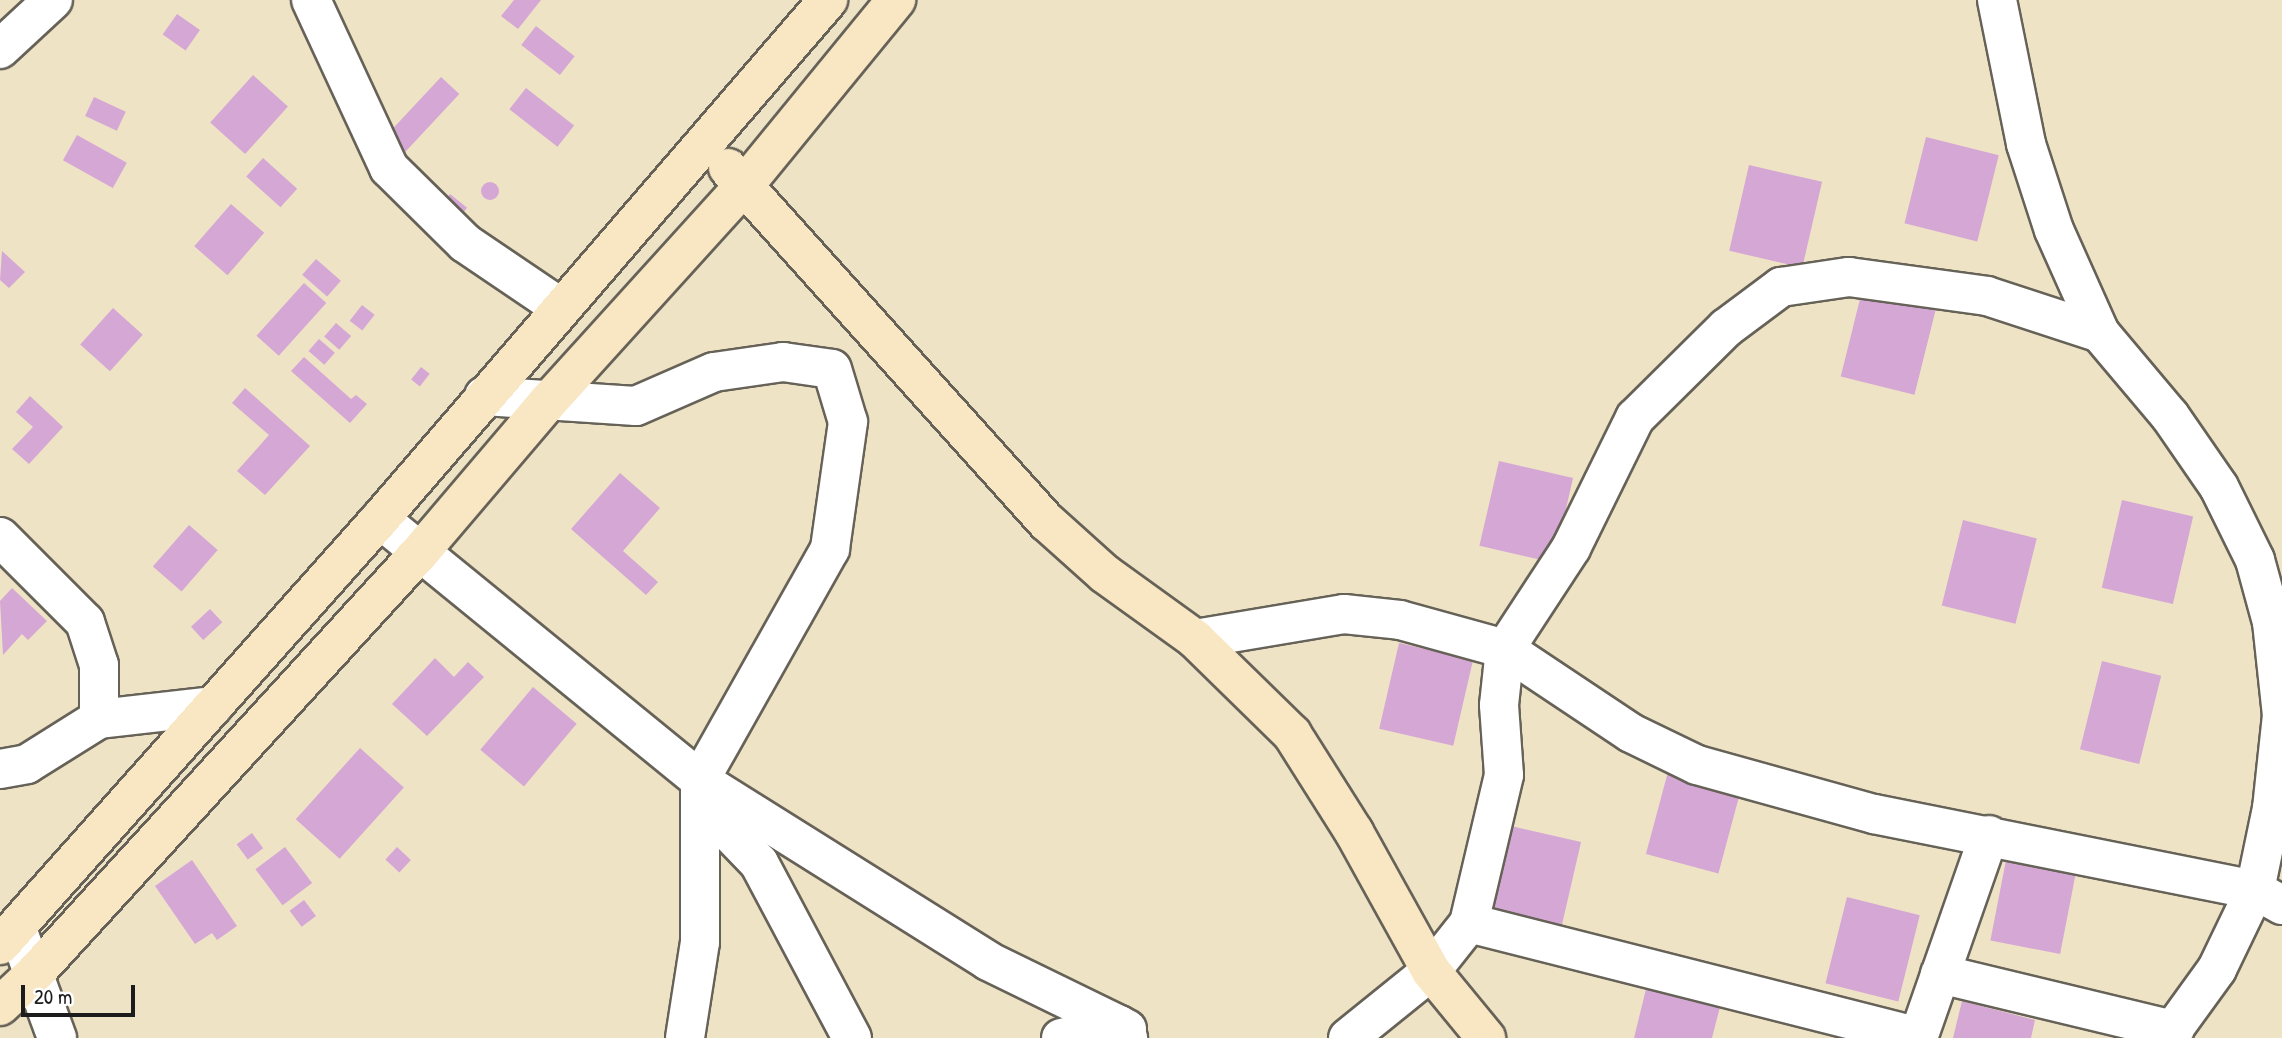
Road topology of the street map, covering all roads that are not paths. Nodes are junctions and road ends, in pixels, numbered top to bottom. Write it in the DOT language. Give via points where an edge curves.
graph roads {
  1 [pos="52,0"];
  2 [pos="311,0"];
  3 [pos="828,0"];
  4 [pos="896,0"];
  5 [pos="1997,0"];
  6 [pos="0,49"];
  7 [pos="708,143"];
  8 [pos="743,187"];
  9 [pos="561,308"];
  10 [pos="2099,333"];
  11 [pos="484,396"];
  12 [pos="547,403"];
  13 [pos="380,519"];
  14 [pos="0,537"];
  15 [pos="421,551"];
  16 [pos="1195,639"];
  17 [pos="1505,649"];
  18 [pos="214,706"];
  19 [pos="99,719"];
  20 [pos="0,769"];
  21 [pos="701,792"];
  22 [pos="1989,835"];
  23 [pos="2268,898"];
  24 [pos="1468,923"];
  25 [pos="8,937"];
  26 [pos="1431,971"];
  27 [pos="34,974"];
  28 [pos="1940,974"];
  29 [pos="0,1006"];
  30 [pos="1131,1034"];
  31 [pos="2170,1034"];
  32 [pos="1918,1037"];
  33 [pos="57,1038"];
  34 [pos="685,1038"];
  35 [pos="852,1038"];
  36 [pos="1061,1038"];
  37 [pos="1348,1038"];
  38 [pos="1486,1038"];
  1 -- 6 [label="street"];
  2 -- 9 [label="street" via="389,168 465,243"];
  3 -- 7 [label="street"];
  4 -- 8 [label="street"];
  5 -- 10 [label="street" via="2026,144 2054,230"];
  7 -- 8 [label="street"];
  7 -- 9 [label="street"];
  8 -- 12 [label="street"];
  8 -- 16 [label="street" via="1047,522 1105,574"];
  9 -- 11 [label="street"];
  10 -- 17 [label="street" via="1987,296 1849,277 1781,287 1754,303 1635,418 1571,548"];
  10 -- 23 [label="street" via="2170,416 2219,487 2255,560 2272,622 2282,715"];
  11 -- 12 [label="street"];
  11 -- 13 [label="street"];
  12 -- 15 [label="street"];
  12 -- 21 [label="street" via="636,406 714,373 783,362 832,369 848,422 830,549"];
  13 -- 15 [label="street"];
  13 -- 18 [label="street"];
  14 -- 19 [label="street" via="85,622 99,665"];
  15 -- 21 [label="street"];
  15 -- 27 [label="street"];
  16 -- 17 [label="street" via="1344,614 1400,620"];
  16 -- 26 [label="street" via="1292,734 1354,832"];
  17 -- 22 [label="street" via="1631,733 1697,765 1874,814"];
  17 -- 24 [label="street" via="1499,705 1504,775"];
  18 -- 19 [label="street"];
  18 -- 25 [label="street"];
  19 -- 20 [label="street" via="27,764"];
  21 -- 30 [label="street" via="988,961"];
  21 -- 34 [label="street" via="700,942"];
  21 -- 35 [label="street" via="759,863"];
  22 -- 23 [label="street"];
  22 -- 28 [label="street"];
  23 -- 31 [label="street"];
  24 -- 26 [label="street"];
  24 -- 32 [label="street"];
  25 -- 27 [label="street"];
  26 -- 37 [label="street"];
  26 -- 38 [label="street"];
  27 -- 29 [label="street"];
  27 -- 33 [label="street"];
  28 -- 31 [label="street"];
  28 -- 32 [label="street"];
  30 -- 36 [label="street"];
}
